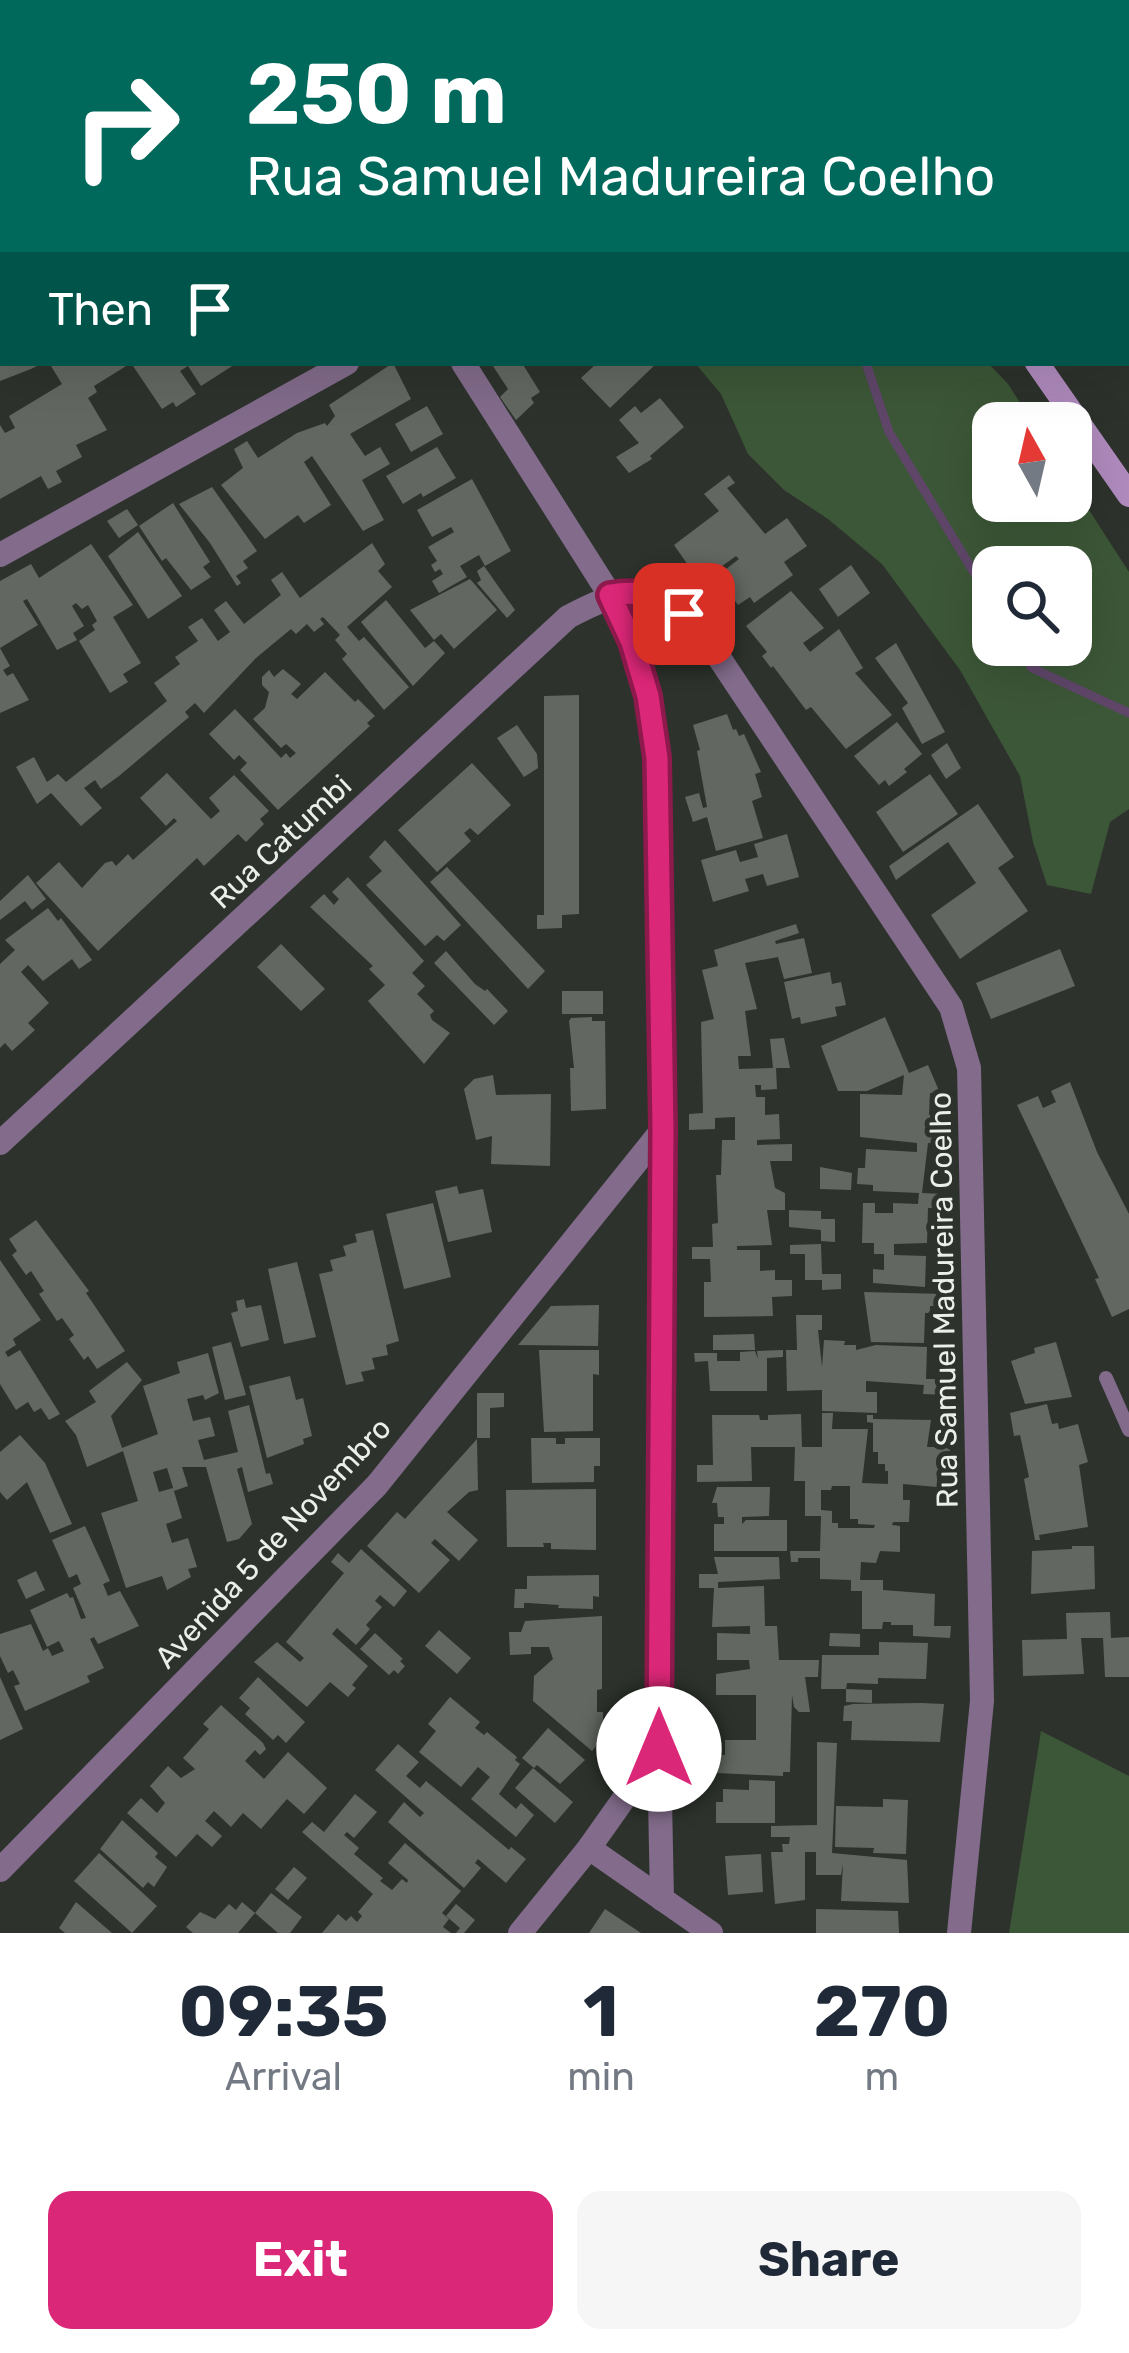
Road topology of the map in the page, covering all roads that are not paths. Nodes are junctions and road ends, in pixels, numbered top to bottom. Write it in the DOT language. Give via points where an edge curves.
graph roads {
  1 [pos="342,366"];
  2 [pos="465,366"];
  3 [pos="1039,366"];
  4 [pos="1126,486"];
  5 [pos="0,555"];
  6 [pos="610,595"];
  7 [pos="663,1129"];
  8 [pos="0,1143"];
  9 [pos="1106,1378"];
  10 [pos="1129,1430"];
  11 [pos="659,1749"];
  12 [pos="589,1848"];
  13 [pos="0,1870"];
  14 [pos="662,1899"];
  15 [pos="520,1933"];
  16 [pos="711,1933"];
  17 [pos="959,1933"];
  1 -- 5 [label="street"];
  2 -- 6 [label="street"];
  3 -- 4 [label="main road"];
  6 -- 7 [label="street" via="643,678 657,758"];
  6 -- 8 [label="street, Rua Catumbi" via="568,617"];
  6 -- 17 [label="street, Rua Samuel Madureira Coelho" via="662,597 712,647 951,1006 969,1068 982,1701"];
  7 -- 11 [label="street"];
  7 -- 13 [label="street, Avenida 5 de Novembro" via="377,1485"];
  9 -- 10 [label="lane"];
  11 -- 12 [label="street"];
  11 -- 14 [label="street"];
  12 -- 14 [label="street"];
  12 -- 15 [label="street"];
  14 -- 16 [label="street"];
}
